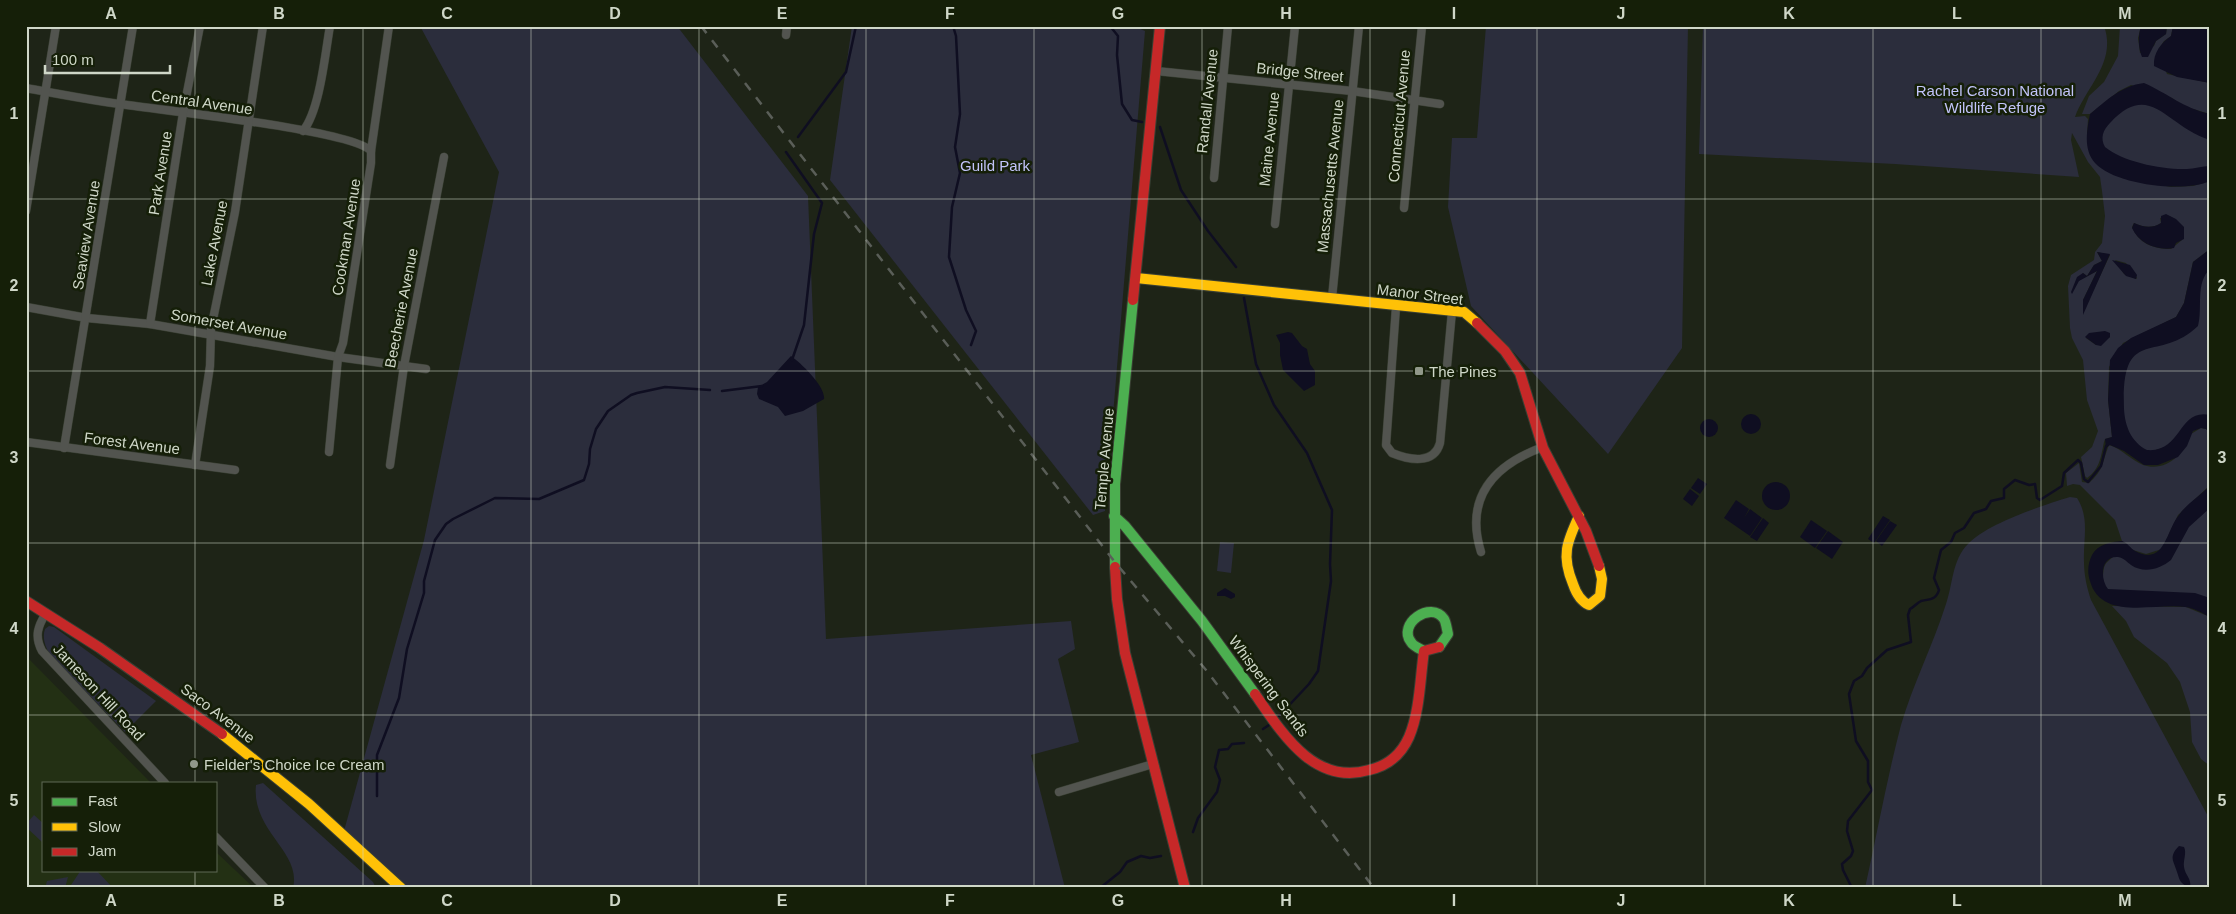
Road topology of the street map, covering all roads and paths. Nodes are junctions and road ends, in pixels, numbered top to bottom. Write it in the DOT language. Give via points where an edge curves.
graph roads {
  1 [pos="56,26"];
  2 [pos="133,26"];
  3 [pos="200,26"];
  4 [pos="264,26"];
  5 [pos="330,26"];
  6 [pos="389,26"];
  7 [pos="1160,26"];
  8 [pos="1228,26"];
  9 [pos="1295,26"];
  10 [pos="1359,26"];
  11 [pos="1422,26"];
  12 [pos="1156,71"];
  13 [pos="1223,78"];
  14 [pos="1288,84"];
  15 [pos="26,88"];
  16 [pos="46,92"];
  17 [pos="1352,92"];
  18 [pos="1414,102"];
  19 [pos="1440,104"];
  20 [pos="121,105"];
  21 [pos="183,113"];
  22 [pos="249,122"];
  23 [pos="303,131"];
  24 [pos="371,151"];
  25 [pos="444,156"];
  26 [pos="1214,178"];
  27 [pos="1404,208"];
  28 [pos="26,212"];
  29 [pos="1275,224"];
  30 [pos="1136,278"];
  31 [pos="1332,298"];
  32 [pos="1396,307"];
  33 [pos="26,308"];
  34 [pos="1452,311"];
  35 [pos="86,318"];
  36 [pos="150,324"];
  37 [pos="210,335"];
  38 [pos="338,357"];
  39 [pos="404,366"];
  40 [pos="426,369"];
  41 [pos="26,442"];
  42 [pos="1543,447"];
  43 [pos="64,448"];
  44 [pos="329,452"];
  45 [pos="195,465"];
  46 [pos="390,465"];
  47 [pos="235,470"];
  48 [pos="1114,516"];
  49 [pos="1579,516"];
  50 [pos="1481,552"];
  51 [pos="26,601"];
  52 [pos="46,613"];
  53 [pos="1424,651"];
  54 [pos="1152,764"];
  55 [pos="164,782"];
  56 [pos="1059,792"];
  57 [pos="218,838"];
  58 [pos="265,888"];
  59 [pos="401,888"];
  60 [pos="1185,888"];
  1 -- 16 [label="street"];
  2 -- 20 [label="street, Seaview Avenue"];
  3 -- 21 [label="street, Park Avenue"];
  4 -- 22 [label="street, Lake Avenue"];
  5 -- 23 [label="street" via="314,108"];
  6 -- 24 [label="street, Cookman Avenue"];
  7 -- 12 [label="street, Temple Avenue"];
  8 -- 13 [label="street, Randall Avenue"];
  9 -- 14 [label="street, Maine Avenue"];
  10 -- 17 [label="street, Massachusetts Avenue"];
  11 -- 18 [label="street, Connecticut Avenue"];
  12 -- 13 [label="street, Bridge Street"];
  12 -- 30 [label="street, Temple Avenue"];
  13 -- 14 [label="street, Bridge Street"];
  13 -- 26 [label="street, Randall Avenue"];
  14 -- 17 [label="street, Bridge Street"];
  14 -- 29 [label="street, Maine Avenue"];
  15 -- 16 [label="street, Central Avenue"];
  16 -- 20 [label="street, Central Avenue"];
  16 -- 28 [label="street"];
  17 -- 18 [label="street, Bridge Street"];
  17 -- 31 [label="street, Massachusetts Avenue"];
  18 -- 19 [label="street, Bridge Street"];
  18 -- 27 [label="street, Connecticut Avenue"];
  20 -- 21 [label="street, Central Avenue"];
  20 -- 35 [label="street, Seaview Avenue"];
  21 -- 22 [label="street, Central Avenue"];
  21 -- 36 [label="street, Park Avenue"];
  22 -- 23 [label="street, Central Avenue"];
  22 -- 37 [label="street, Lake Avenue"];
  23 -- 24 [label="street, Central Avenue" via="360,144"];
  24 -- 38 [label="street, Cookman Avenue" via="343,343"];
  25 -- 39 [label="street, Beecherie Avenue"];
  30 -- 31 [label="street, Manor Street"];
  30 -- 48 [label="street, Temple Avenue"];
  31 -- 32 [label="street, Manor Street"];
  32 -- 34 [label="street, Manor Street"];
  32 -- 34 [label="street" via="1386,445 1392,453 1418,459 1433,456 1440,443"];
  33 -- 35 [label="street, Somerset Avenue"];
  34 -- 42 [label="street, Manor Street" via="1468,314 1515,364"];
  35 -- 36 [label="street, Somerset Avenue"];
  35 -- 43 [label="street, Seaview Avenue"];
  36 -- 37 [label="street, Somerset Avenue"];
  37 -- 38 [label="street, Somerset Avenue"];
  37 -- 45 [label="street, Lake Avenue" via="210,366"];
  38 -- 39 [label="street, Somerset Avenue"];
  38 -- 44 [label="street, Cookman Avenue"];
  39 -- 40 [label="street, Somerset Avenue"];
  39 -- 46 [label="street, Beecherie Avenue"];
  41 -- 43 [label="street, Forest Avenue"];
  42 -- 49 [label="street, Manor Street"];
  42 -- 50 [label="street" via="1504,467 1484,491 1478,502 1475,522"];
  43 -- 45 [label="street, Forest Avenue"];
  45 -- 47 [label="street, Forest Avenue"];
  48 -- 53 [label="street, Whispering Sands" via="1163,572 1262,706 1303,755 1321,768 1338,773 1364,772 1384,765 1401,752 1415,713"];
  48 -- 54 [label="street, Temple Avenue" via="1121,633"];
  49 -- 49 [label="street, Manor Street" via="1566,544 1564,562 1579,598 1589,605 1596,602 1600,594 1599,566 1595,548"];
  51 -- 52 [label="street, Saco Avenue"];
  52 -- 55 [label="street, Jameson Hill Road" via="37,629 42,651"];
  52 -- 59 [label="street, Saco Avenue" via="173,698 268,770"];
  54 -- 56 [label="street"];
  54 -- 60 [label="street, Temple Avenue"];
  57 -- 58 [label="street"];
}
